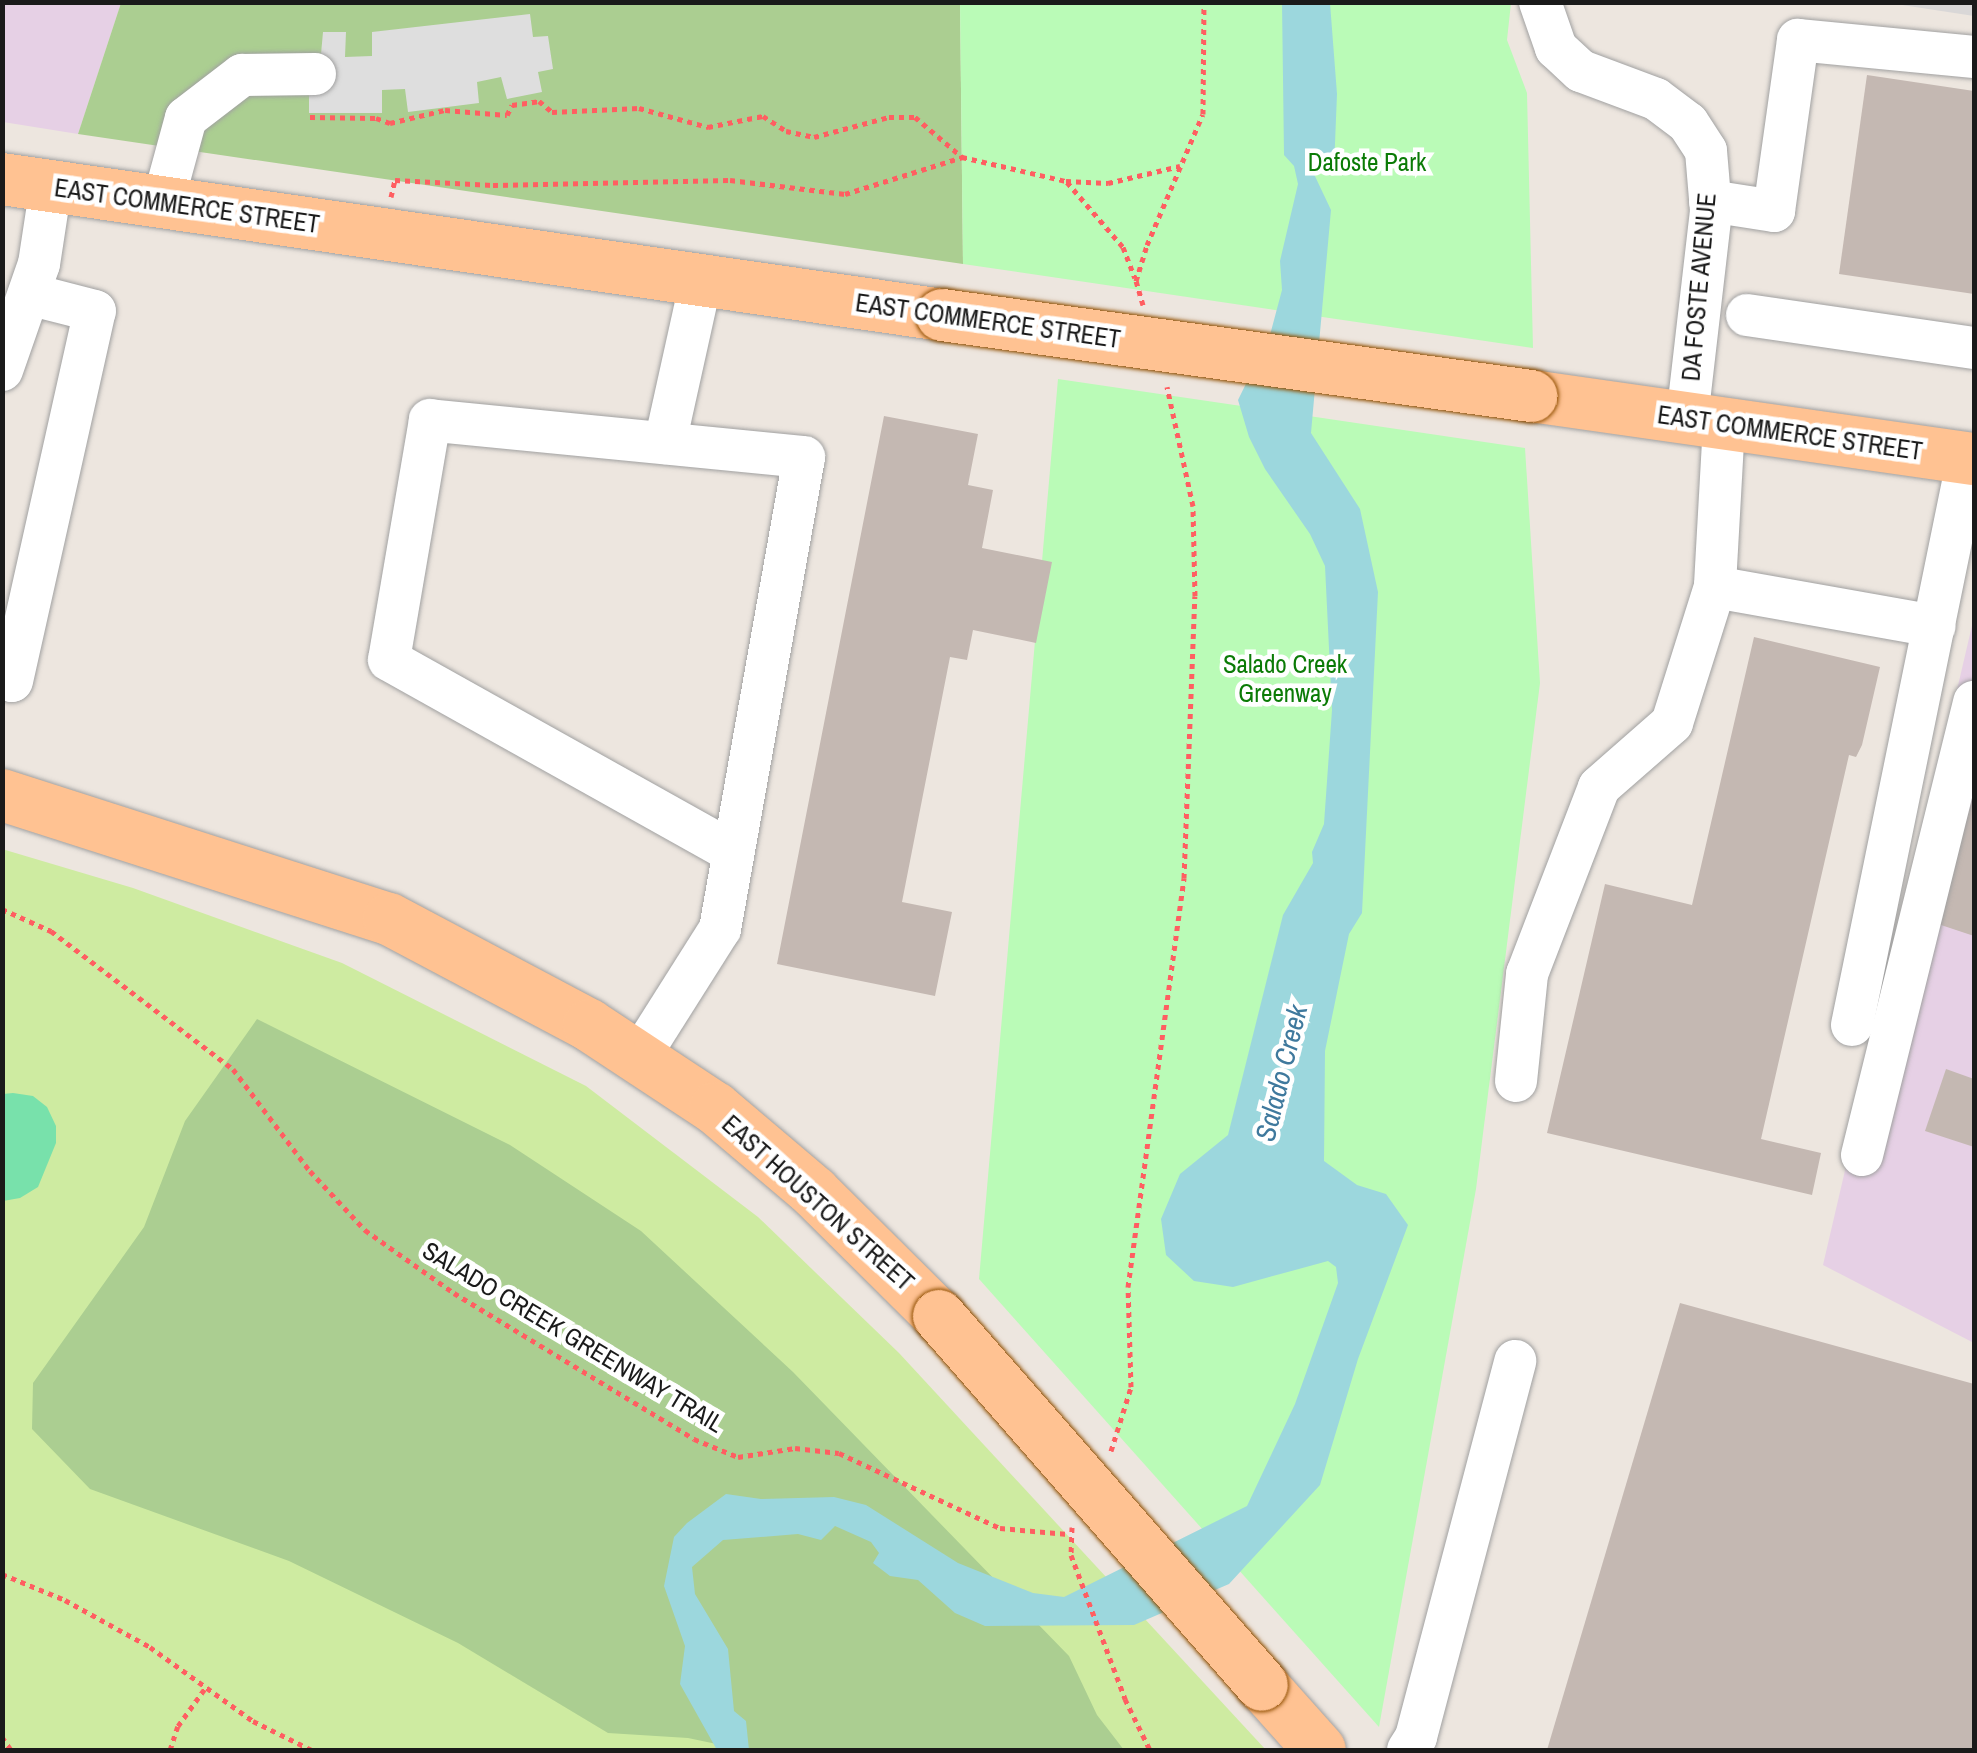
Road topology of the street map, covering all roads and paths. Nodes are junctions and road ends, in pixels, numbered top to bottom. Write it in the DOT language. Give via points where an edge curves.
graph roads {
  1 [pos="1204,2"];
  2 [pos="1540,2"];
  3 [pos="1202,30"];
  4 [pos="1974,57"];
  5 [pos="315,74"];
  6 [pos="310,118"];
  7 [pos="962,157"];
  8 [pos="1182,166"];
  9 [pos="1066,180"];
  10 [pos="27,183"];
  11 [pos="1710,201"];
  12 [pos="163,202"];
  13 [pos="382,234"];
  14 [pos="702,280"];
  15 [pos="1136,281"];
  16 [pos="29,294"];
  17 [pos="1747,315"];
  18 [pos="1974,348"];
  19 [pos="2,370"];
  20 [pos="1706,421"];
  21 [pos="664,443"];
  22 [pos="1971,459"];
  23 [pos="1715,587"];
  24 [pos="1194,596"];
  25 [pos="1935,626"];
  26 [pos="2,678"];
  27 [pos="1974,702"];
  28 [pos="2,795"];
  29 [pos="734,852"];
  30 [pos="2,909"];
  31 [pos="1852,1025"];
  32 [pos="639,1058"];
  33 [pos="1516,1080"];
  34 [pos="1862,1155"];
  35 [pos="1131,1358"];
  36 [pos="1515,1361"];
  37 [pos="2,1574"];
  38 [pos="206,1687"];
  39 [pos="2,1737"];
  40 [pos="11,1750"];
  41 [pos="170,1750"];
  42 [pos="312,1750"];
  43 [pos="1150,1750"];
  44 [pos="1320,1750"];
  45 [pos="1408,1750"];
  1 -- 3 [label="path"];
  2 -- 11 [label="street, DA FOSTE AVENUE" via="1556,48 1580,71 1656,99 1688,123 1706,151"];
  4 -- 11 [label="street" via="1798,40 1774,211"];
  5 -- 12 [label="street" via="242,75 186,118"];
  6 -- 7 [label="path" via="390,123 445,110 507,115 512,104 539,100 552,112 640,108 708,127 763,116 814,138 889,117 915,117"];
  7 -- 9 [label="path"];
  7 -- 13 [label="path" via="845,194 730,180 494,186 394,180"];
  8 -- 9 [label="path" via="1108,182"];
  9 -- 15 [label="path" via="1123,247"];
  10 -- 12 [label="main road, EAST COMMERCE STREET"];
  10 -- 16 [label="street" via="39,264"];
  11 -- 20 [label="street, DA FOSTE AVENUE"];
  12 -- 13 [label="main road, EAST COMMERCE STREET"];
  13 -- 14 [label="main road, EAST COMMERCE STREET"];
  14 -- 20 [label="main road, EAST COMMERCE STREET, bridge"];
  14 -- 21 [label="street"];
  16 -- 19 [label="street"];
  16 -- 26 [label="street" via="95,311 12,681"];
  17 -- 18 [label="street"];
  20 -- 22 [label="main road, EAST COMMERCE STREET"];
  20 -- 23 [label="street, DA FOSTE AVENUE"];
  21 -- 29 [label="street" via="804,457"];
  21 -- 29 [label="street" via="430,420 389,660"];
  22 -- 25 [label="street"];
  23 -- 25 [label="street"];
  23 -- 33 [label="street, DA FOSTE AVENUE" via="1672,724 1599,787 1528,974"];
  24 -- 35 [label="path" via="1184,878 1128,1287"];
  25 -- 31 [label="street"];
  27 -- 34 [label="street"];
  28 -- 32 [label="main road, EAST HOUSTON STREET" via="389,919"];
  29 -- 32 [label="street" via="720,929"];
  30 -- 43 [label="path, SALADO CREEK GREENWAY TRAIL" via="51,930 233,1069 310,1171 365,1230 454,1294 694,1438 738,1457 806,1448 840,1453 1000,1528 1068,1534"];
  32 -- 44 [label="main road, EAST HOUSTON STREET, bridge" via="715,1108 814,1192 939,1316"];
  36 -- 45 [label="street"];
  37 -- 38 [label="path" via="118,1628"];
  38 -- 41 [label="path"];
  38 -- 42 [label="path" via="252,1722"];
  39 -- 40 [label="path"];
}
